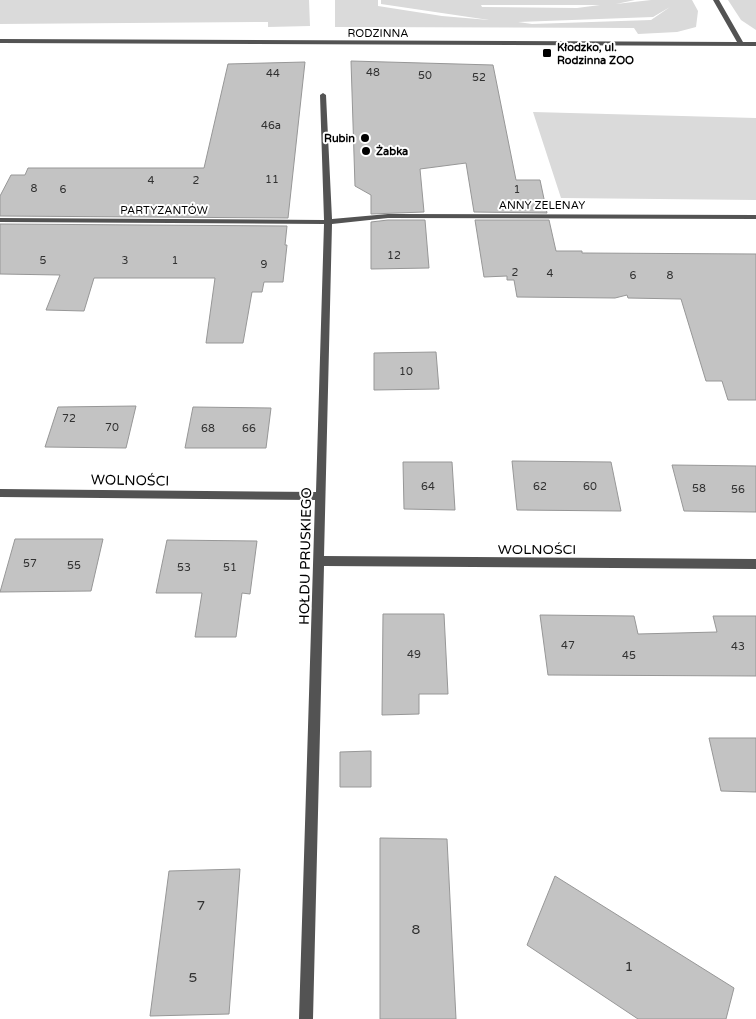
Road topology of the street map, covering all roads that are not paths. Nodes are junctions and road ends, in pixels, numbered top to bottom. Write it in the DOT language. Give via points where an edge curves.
graph roads {
  1 [pos="716,0"];
  2 [pos="0,41"];
  3 [pos="741,44"];
  4 [pos="756,44"];
  5 [pos="323,94"];
  6 [pos="756,217"];
  7 [pos="0,220"];
  8 [pos="328,222"];
  9 [pos="0,493"];
  10 [pos="320,496"];
  11 [pos="318,561"];
  12 [pos="756,564"];
  13 [pos="306,1019"];
  1 -- 3 [label="street"];
  2 -- 3 [label="street, RODZINNA"];
  3 -- 4 [label="street, RODZINNA"];
  5 -- 8 [label="street, HOŁDU PRUSKIEGO"];
  6 -- 8 [label="street, ANNY ZELENAY" via="388,216"];
  7 -- 8 [label="street, PARTYZANTÓW"];
  8 -- 10 [label="street, HOŁDU PRUSKIEGO"];
  9 -- 10 [label="street, WOLNOŚCI"];
  10 -- 11 [label="street, HOŁDU PRUSKIEGO"];
  11 -- 12 [label="street, WOLNOŚCI"];
  11 -- 13 [label="street, HOŁDU PRUSKIEGO"];
}
